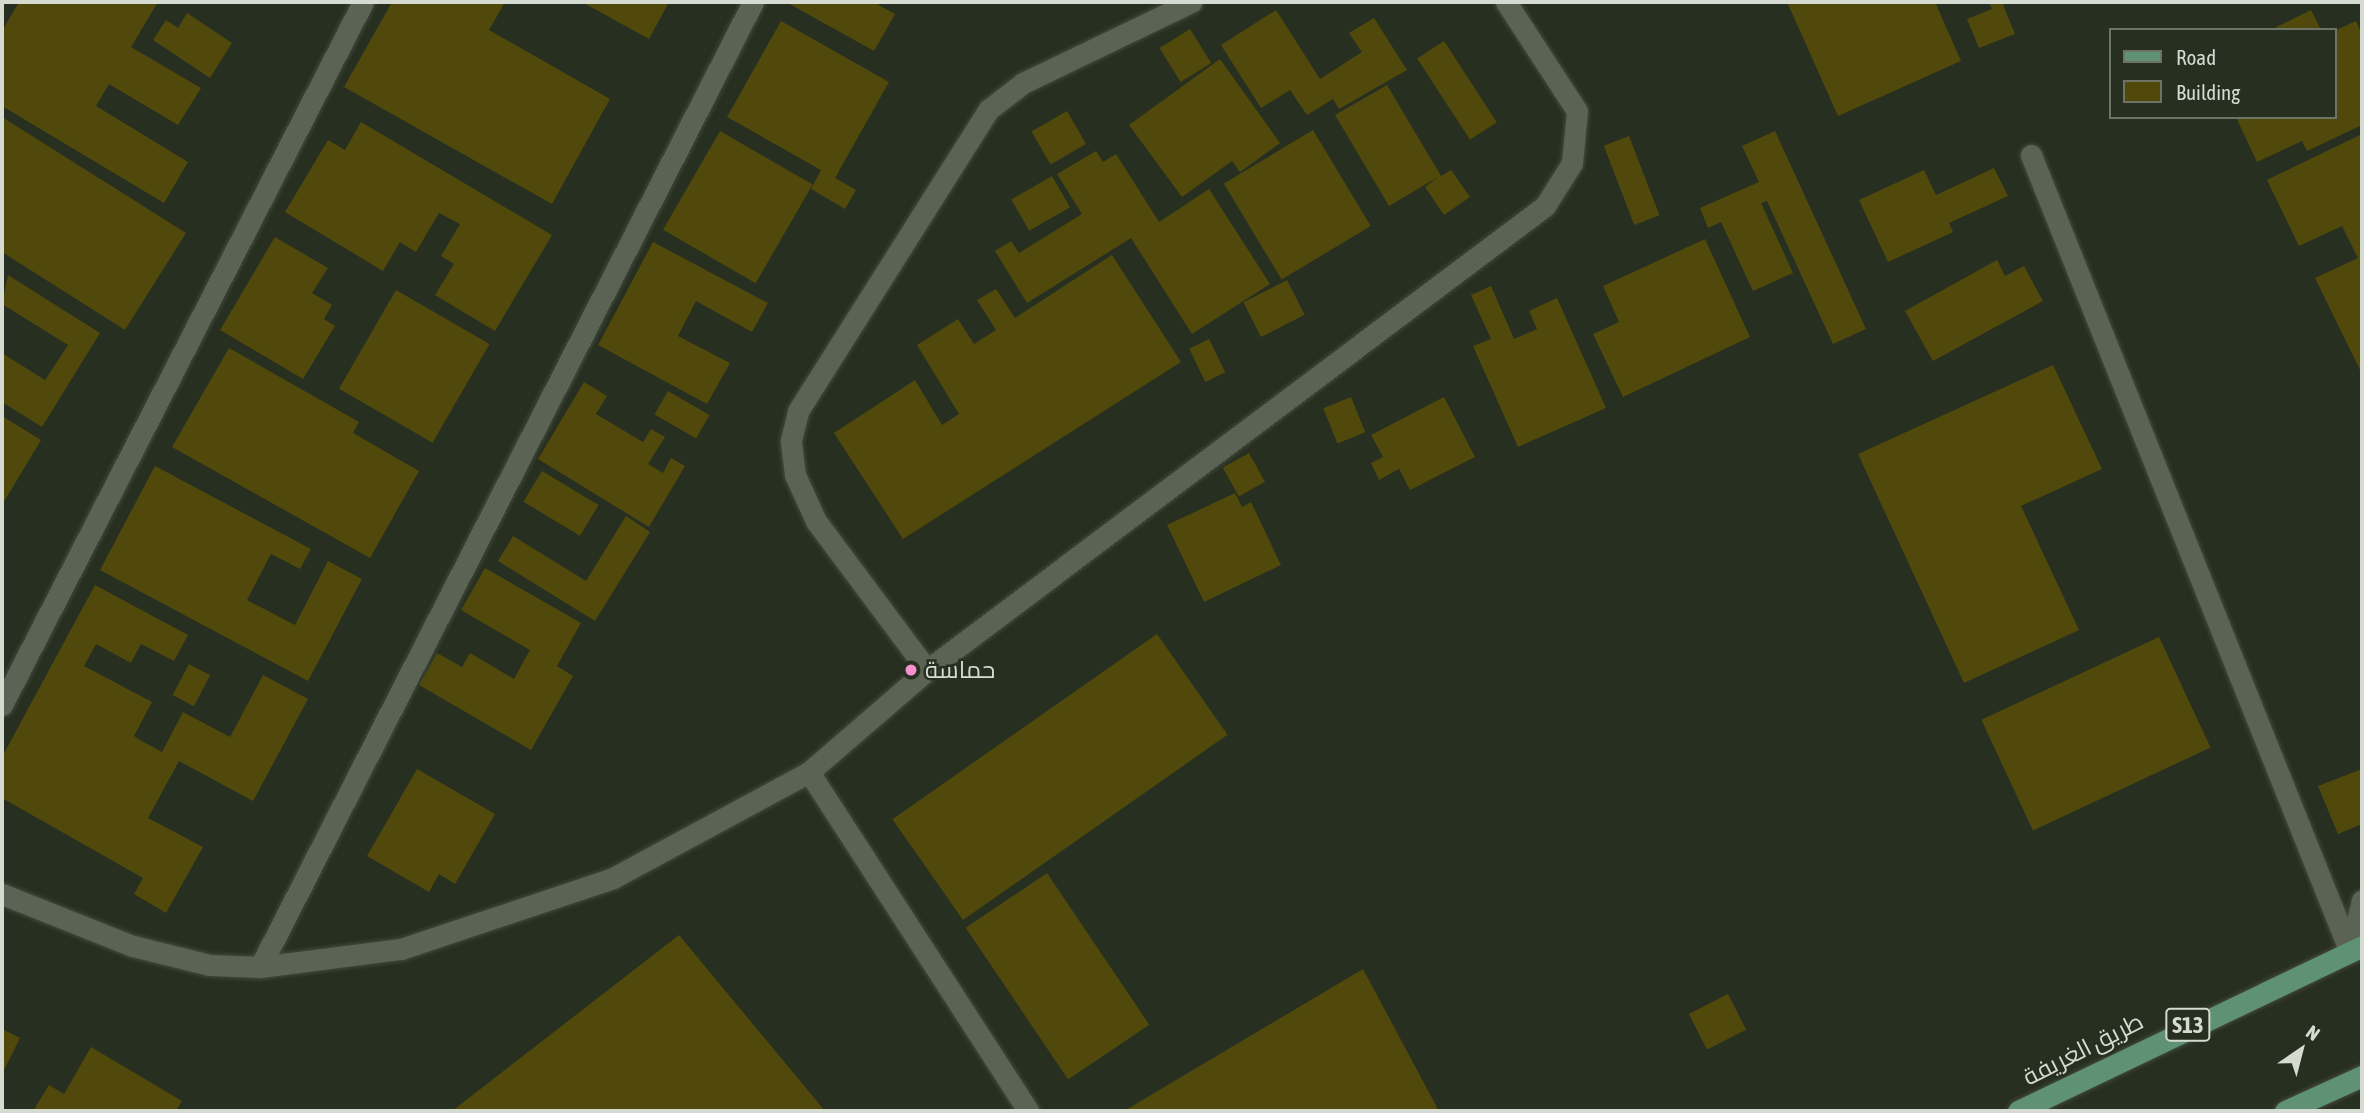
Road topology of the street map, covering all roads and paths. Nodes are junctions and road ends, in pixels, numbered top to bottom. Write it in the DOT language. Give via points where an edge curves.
graph roads {
  1 [pos="363,2"];
  2 [pos="753,2"];
  3 [pos="1191,2"];
  4 [pos="1506,2"];
  5 [pos="2031,155"];
  6 [pos="927,670"];
  7 [pos="2,705"];
  8 [pos="809,772"];
  9 [pos="2,894"];
  10 [pos="2362,900"];
  11 [pos="2356,949"];
  12 [pos="260,967"];
  13 [pos="2362,1076"];
  14 [pos="2317,1102"];
  15 [pos="1028,1111"];
  16 [pos="2018,1111"];
  17 [pos="2285,1111"];
  1 -- 7 [label="street"];
  2 -- 12 [label="street"];
  3 -- 6 [label="street" via="1023,83 988,110 798,411 791,440 795,475 816,521"];
  4 -- 6 [label="street" via="1577,111 1572,163 1545,206"];
  5 -- 11 [label="street"];
  6 -- 8 [label="street"];
  8 -- 12 [label="street" via="613,877 518,913 401,949"];
  8 -- 15 [label="street"];
  9 -- 12 [label="street" via="133,946 210,965"];
  10 -- 11 [label="street"];
  11 -- 16 [label="main road, طريق الغريفة / S13"];
  13 -- 14 [label="main road"];
  14 -- 17 [label="main road"];
}
